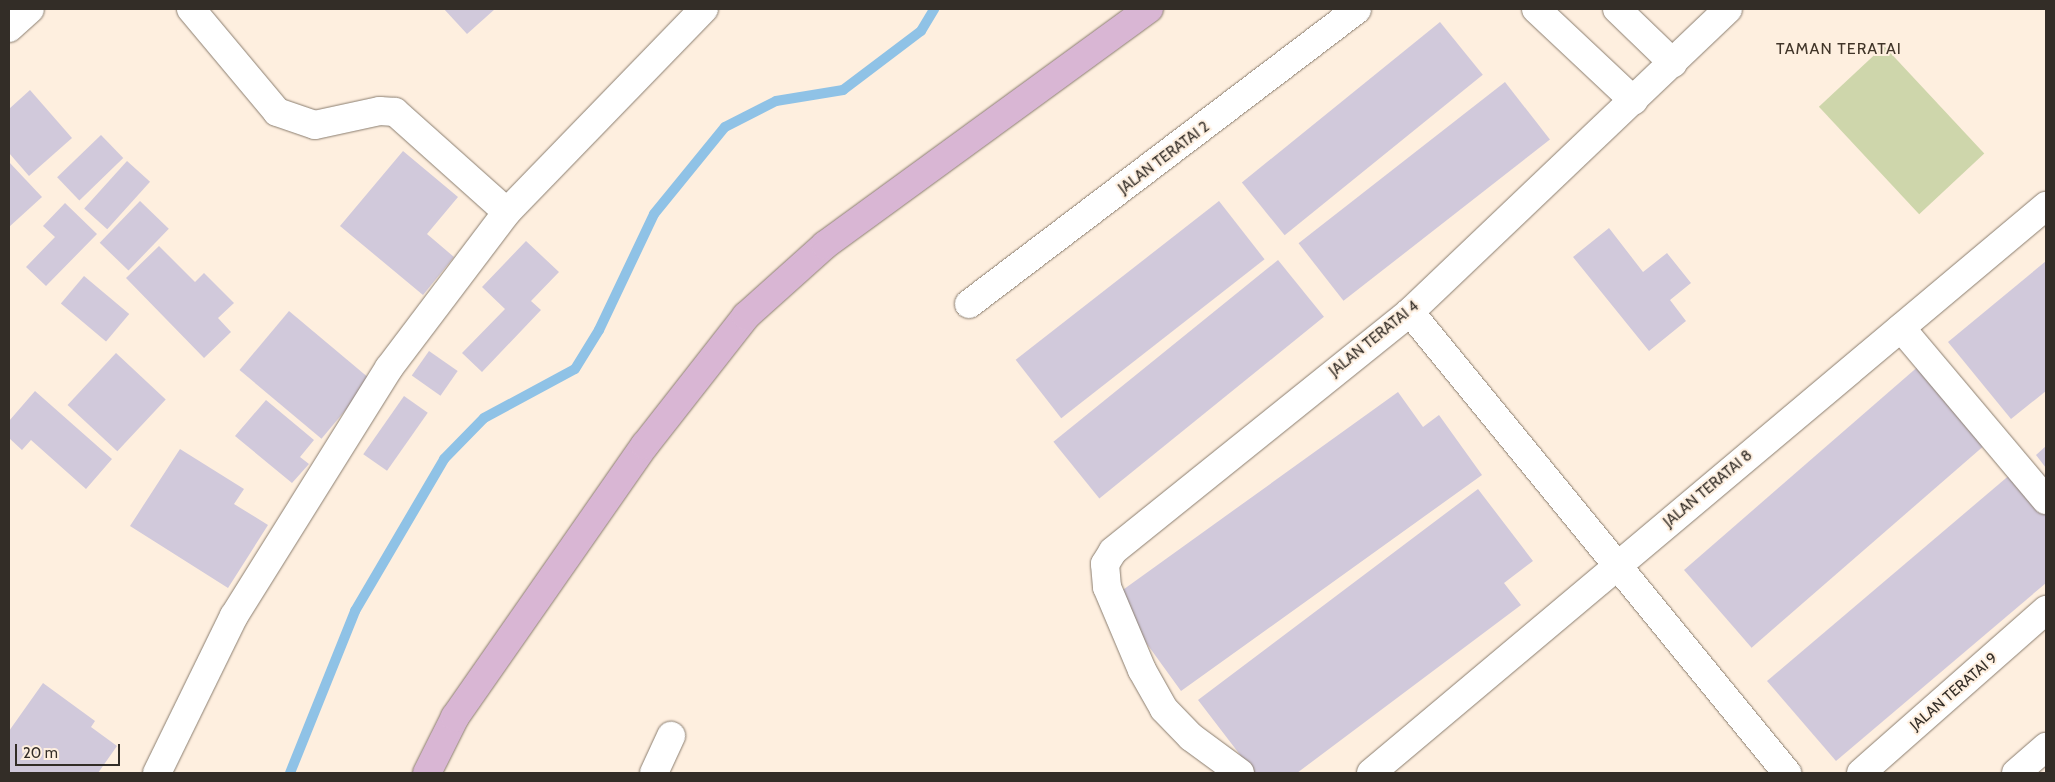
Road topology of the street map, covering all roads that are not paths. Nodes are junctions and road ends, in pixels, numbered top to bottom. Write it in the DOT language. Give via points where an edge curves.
graph roads {
  1 [pos="30,9"];
  2 [pos="191,9"];
  3 [pos="704,9"];
  4 [pos="1149,9"];
  5 [pos="1357,9"];
  6 [pos="1536,9"];
  7 [pos="1617,9"];
  8 [pos="1728,9"];
  9 [pos="9,28"];
  10 [pos="1673,63"];
  11 [pos="1634,102"];
  12 [pos="2046,206"];
  13 [pos="507,212"];
  14 [pos="969,304"];
  15 [pos="1410,312"];
  16 [pos="1901,328"];
  17 [pos="2046,500"];
  18 [pos="1617,566"];
  19 [pos="2046,610"];
  20 [pos="671,736"];
  21 [pos="2046,747"];
  22 [pos="157,773"];
  23 [pos="427,773"];
  24 [pos="654,773"];
  25 [pos="1240,773"];
  26 [pos="1371,773"];
  27 [pos="1787,773"];
  28 [pos="1861,773"];
  29 [pos="2016,773"];
  1 -- 9 [label="street"];
  2 -- 13 [label="street" via="276,112 315,125 380,111 395,112"];
  3 -- 13 [label="street"];
  4 -- 23 [label="main road" via="825,245 746,316 645,445 460,709"];
  5 -- 14 [label="street, JALAN TERATAI 2"];
  6 -- 11 [label="street"];
  7 -- 10 [label="street"];
  8 -- 10 [label="street, JALAN TERATAI 4"];
  10 -- 11 [label="street, JALAN TERATAI 4"];
  11 -- 15 [label="street, JALAN TERATAI 4"];
  12 -- 16 [label="street, JALAN TERATAI 8"];
  13 -- 22 [label="street" via="389,368 265,566 234,616"];
  15 -- 18 [label="street"];
  15 -- 25 [label="street, JALAN TERATAI 4" via="1113,551 1105,564 1107,587 1142,670 1164,709 1191,737"];
  16 -- 17 [label="street"];
  16 -- 18 [label="street, JALAN TERATAI 8"];
  18 -- 26 [label="street, JALAN TERATAI 8"];
  18 -- 27 [label="street"];
  19 -- 28 [label="street, JALAN TERATAI 9"];
  20 -- 24 [label="street"];
  21 -- 29 [label="street"];
}
